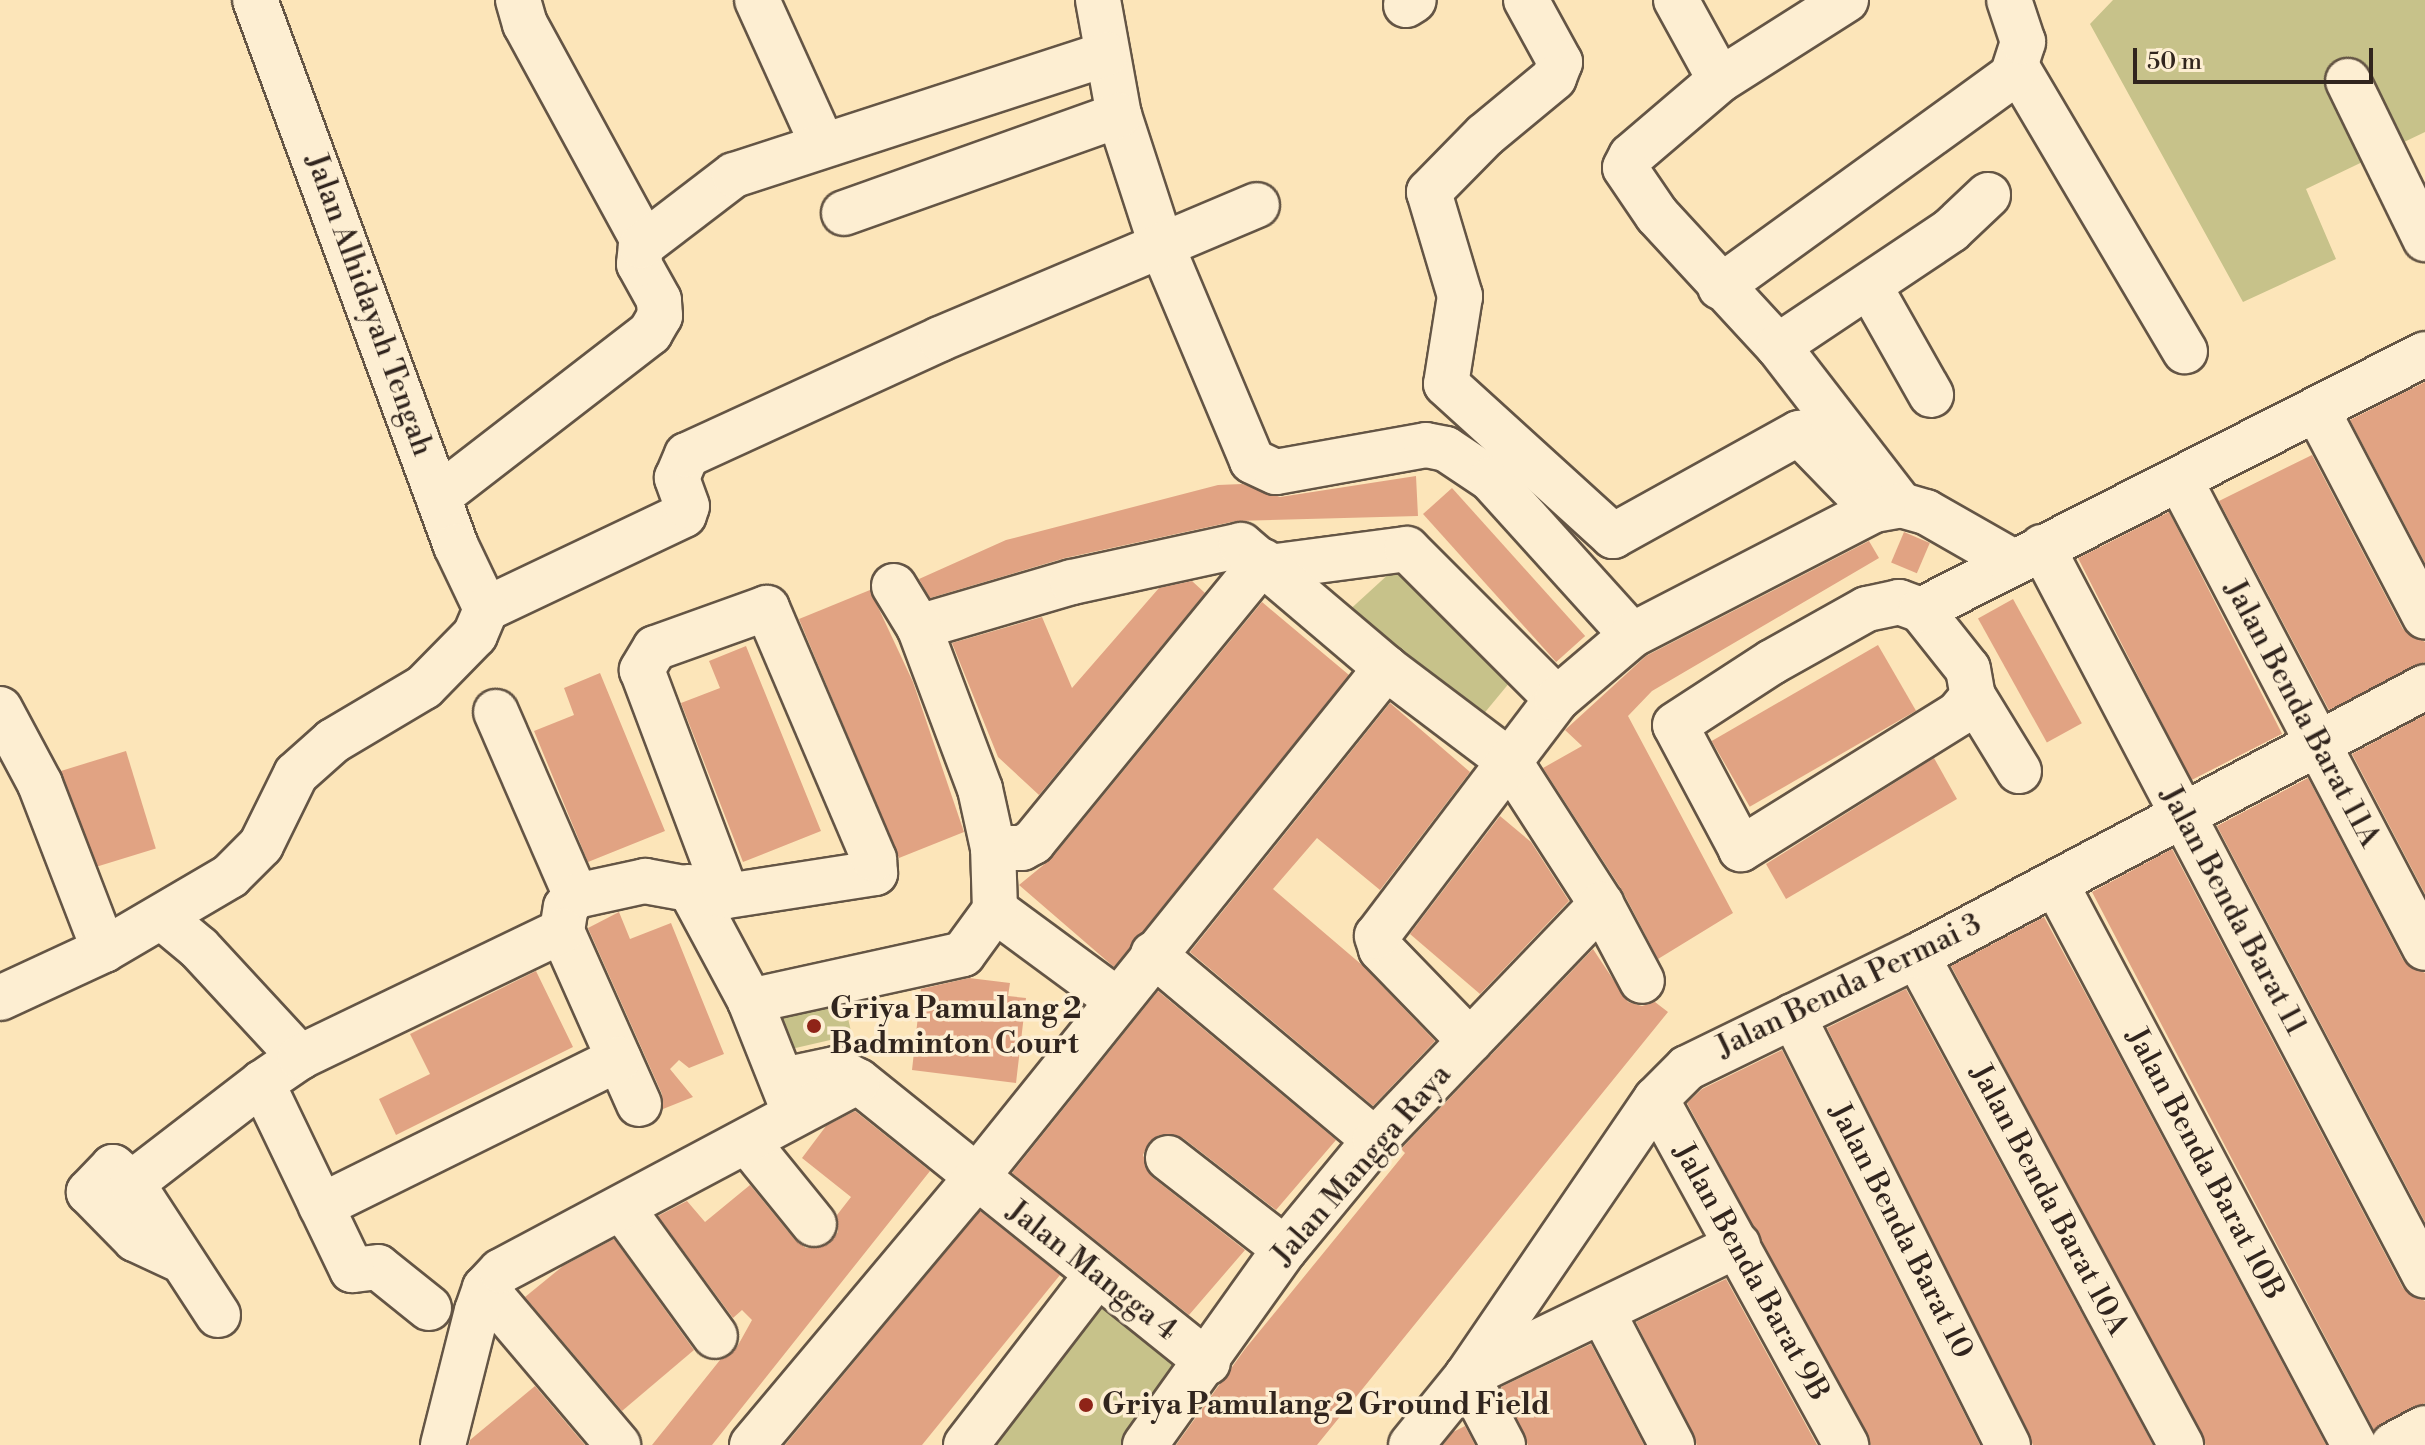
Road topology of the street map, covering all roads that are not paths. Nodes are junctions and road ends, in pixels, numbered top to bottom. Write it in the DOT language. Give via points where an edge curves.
graph roads {
  1 [pos="255,0"];
  2 [pos="518,0"];
  3 [pos="757,0"];
  4 [pos="1098,0"];
  5 [pos="1526,0"];
  6 [pos="1676,0"];
  7 [pos="1846,0"];
  8 [pos="2009,0"];
  9 [pos="1106,54"];
  10 [pos="2018,69"];
  11 [pos="1720,80"];
  12 [pos="2348,81"];
  13 [pos="1119,115"];
  14 [pos="822,143"];
  15 [pos="1988,195"];
  16 [pos="1257,205"];
  17 [pos="844,213"];
  18 [pos="2425,239"];
  19 [pos="644,242"];
  20 [pos="1161,244"];
  21 [pos="1720,287"];
  22 [pos="1870,287"];
  23 [pos="1778,346"];
  24 [pos="2185,351"];
  25 [pos="2425,354"];
  26 [pos="1931,395"];
  27 [pos="2317,410"];
  28 [pos="2180,480"];
  29 [pos="439,496"];
  30 [pos="1887,507"];
  31 [pos="2027,554"];
  32 [pos="1266,564"];
  33 [pos="894,586"];
  34 [pos="486,609"];
  35 [pos="1921,610"];
  36 [pos="2425,617"];
  37 [pos="919,627"];
  38 [pos="1632,635"];
  39 [pos="1386,668"];
  40 [pos="2425,687"];
  41 [pos="1973,696"];
  42 [pos="1557,699"];
  43 [pos="0,709"];
  44 [pos="496,712"];
  45 [pos="2317,745"];
  46 [pos="1509,761"];
  47 [pos="2019,771"];
  48 [pos="2184,817"];
  49 [pos="993,848"];
  50 [pos="2056,884"];
  51 [pos="708,891"];
  52 [pos="1601,904"];
  53 [pos="995,910"];
  54 [pos="569,913"];
  55 [pos="163,918"];
  56 [pos="2425,948"];
  57 [pos="104,950"];
  58 [pos="1153,954"];
  59 [pos="1917,956"];
  60 [pos="1642,981"];
  61 [pos="0,998"];
  62 [pos="1117,1000"];
  63 [pos="750,1001"];
  64 [pos="1793,1016"];
  65 [pos="1470,1041"];
  66 [pos="300,1057"];
  67 [pos="619,1059"];
  68 [pos="262,1083"];
  69 [pos="790,1099"];
  70 [pos="1656,1099"];
  71 [pos="639,1104"];
  72 [pos="1375,1140"];
  73 [pos="749,1144"];
  74 [pos="1168,1158"];
  75 [pos="975,1179"];
  76 [pos="321,1206"];
  77 [pos="622,1208"];
  78 [pos="814,1224"];
  79 [pos="1738,1245"];
  80 [pos="1285,1249"];
  81 [pos="1097,1275"];
  82 [pos="2425,1276"];
  83 [pos="485,1288"];
  84 [pos="429,1308"];
  85 [pos="1603,1313"];
  86 [pos="218,1315"];
  87 [pos="715,1336"];
  88 [pos="1208,1362"];
  89 [pos="1467,1376"];
  90 [pos="2425,1428"];
  91 [pos="443,1445"];
  92 [pos="618,1445"];
  93 [pos="752,1445"];
  94 [pos="966,1445"];
  95 [pos="1145,1445"];
  96 [pos="1411,1445"];
  97 [pos="1503,1445"];
  98 [pos="1672,1445"];
  99 [pos="1846,1445"];
  100 [pos="2008,1445"];
  101 [pos="2181,1445"];
  102 [pos="2354,1445"];
  103 [pos="2393,1445"];
  1 -- 29 [label="street, Jalan Alhidayah Tengah"];
  2 -- 19 [label="street" via="525,24"];
  3 -- 14 [label="street"];
  4 -- 9 [label="street"];
  5 -- 30 [label="street" via="1560,62 1554,78 1485,135 1429,192 1460,296 1446,384 1613,536 1799,433"];
  6 -- 11 [label="street"];
  7 -- 11 [label="street"];
  8 -- 10 [label="street" via="2022,29"];
  9 -- 13 [label="street"];
  9 -- 14 [label="street"];
  10 -- 21 [label="street"];
  10 -- 24 [label="street"];
  11 -- 21 [label="street" via="1631,156 1625,168 1657,215"];
  12 -- 18 [label="street"];
  13 -- 17 [label="street"];
  13 -- 20 [label="street"];
  14 -- 19 [label="street" via="734,175"];
  15 -- 22 [label="street" via="1951,230"];
  16 -- 20 [label="street"];
  19 -- 29 [label="street" via="639,264 659,300 660,316 650,333"];
  20 -- 34 [label="street" via="687,455 677,478 687,506 684,515"];
  20 -- 38 [label="street" via="1258,467 1276,472 1426,445 1454,452 1491,479"];
  21 -- 23 [label="street"];
  22 -- 23 [label="street"];
  22 -- 26 [label="street"];
  23 -- 30 [label="street"];
  25 -- 27 [label="street"];
  27 -- 28 [label="street"];
  27 -- 36 [label="street"];
  28 -- 31 [label="street"];
  28 -- 45 [label="street, Jalan Benda Barat 11A"];
  29 -- 34 [label="street, Jalan Alhidayah Tengah"];
  30 -- 31 [label="street"];
  30 -- 38 [label="street"];
  31 -- 35 [label="street"];
  31 -- 48 [label="street, Jalan Benda Barat 11"];
  32 -- 37 [label="street" via="1233,545 1072,582"];
  32 -- 39 [label="street"];
  32 -- 42 [label="street" via="1407,549"];
  32 -- 49 [label="street" via="1033,842 1022,848"];
  33 -- 37 [label="street"];
  34 -- 55 [label="street" via="475,635 424,687 333,741 296,774 261,845 230,876"];
  35 -- 41 [label="street" via="1968,669"];
  35 -- 41 [label="street" via="1899,602 1867,609 1675,725 1739,848 1958,714"];
  37 -- 49 [label="street" via="980,789"];
  38 -- 42 [label="street"];
  39 -- 46 [label="street"];
  39 -- 58 [label="street"];
  40 -- 45 [label="street, Jalan Benda Permai 3"];
  41 -- 47 [label="street"];
  42 -- 46 [label="street"];
  43 -- 57 [label="street" via="40,784"];
  44 -- 54 [label="street"];
  45 -- 48 [label="street, Jalan Benda Permai 3"];
  45 -- 56 [label="street, Jalan Benda Barat 11A"];
  46 -- 52 [label="street"];
  46 -- 65 [label="street" via="1377,936 1381,949"];
  48 -- 50 [label="street, Jalan Benda Permai 3"];
  48 -- 82 [label="street, Jalan Benda Barat 11"];
  49 -- 53 [label="street"];
  50 -- 59 [label="street, Jalan Benda Permai 3"];
  50 -- 102 [label="street, Jalan Benda Barat 10B"];
  51 -- 51 [label="street" via="875,873 874,859 767,608 655,648 642,670"];
  51 -- 54 [label="street" via="645,881"];
  51 -- 63 [label="street"];
  52 -- 60 [label="street"];
  52 -- 65 [label="street, Jalan Mangga Raya"];
  53 -- 62 [label="street"];
  53 -- 63 [label="street" via="963,954"];
  54 -- 66 [label="street"];
  54 -- 67 [label="street"];
  55 -- 57 [label="street"];
  55 -- 66 [label="street" via="199,948"];
  57 -- 61 [label="street"];
  58 -- 62 [label="street"];
  58 -- 72 [label="street"];
  59 -- 64 [label="street, Jalan Benda Permai 3"];
  59 -- 101 [label="street, Jalan Benda Barat 10A"];
  62 -- 75 [label="street"];
  63 -- 69 [label="street"];
  64 -- 70 [label="street, Jalan Benda Permai 3" via="1714,1051"];
  64 -- 100 [label="street, Jalan Benda Barat 10"];
  65 -- 72 [label="street, Jalan Mangga Raya"];
  66 -- 68 [label="street"];
  67 -- 71 [label="street"];
  67 -- 76 [label="street"];
  68 -- 76 [label="street"];
  68 -- 86 [label="street" via="132,1183 113,1167 89,1192 135,1239 178,1259"];
  69 -- 73 [label="street"];
  69 -- 75 [label="street, Jalan Mangga 4" via="835,1069 858,1081"];
  70 -- 79 [label="street, Jalan Benda Barat 9B"];
  70 -- 89 [label="street, Jalan Benda Permai 3"];
  72 -- 80 [label="street, Jalan Mangga Raya"];
  73 -- 77 [label="street"];
  73 -- 78 [label="street"];
  74 -- 80 [label="street"];
  75 -- 81 [label="street, Jalan Mangga 4"];
  75 -- 93 [label="street"];
  76 -- 84 [label="street" via="352,1270 378,1267"];
  77 -- 83 [label="street" via="524,1256"];
  77 -- 87 [label="street"];
  79 -- 85 [label="street"];
  79 -- 99 [label="street, Jalan Benda Barat 9B"];
  80 -- 88 [label="street, Jalan Mangga Raya"];
  81 -- 88 [label="street, Jalan Mangga 4"];
  81 -- 94 [label="street"];
  83 -- 91 [label="street"];
  83 -- 92 [label="street"];
  85 -- 89 [label="street"];
  85 -- 98 [label="street"];
  88 -- 95 [label="street, Jalan Mangga Raya"];
  89 -- 96 [label="street, Jalan Benda Permai 3"];
  89 -- 97 [label="street"];
  90 -- 103 [label="street"];
}
